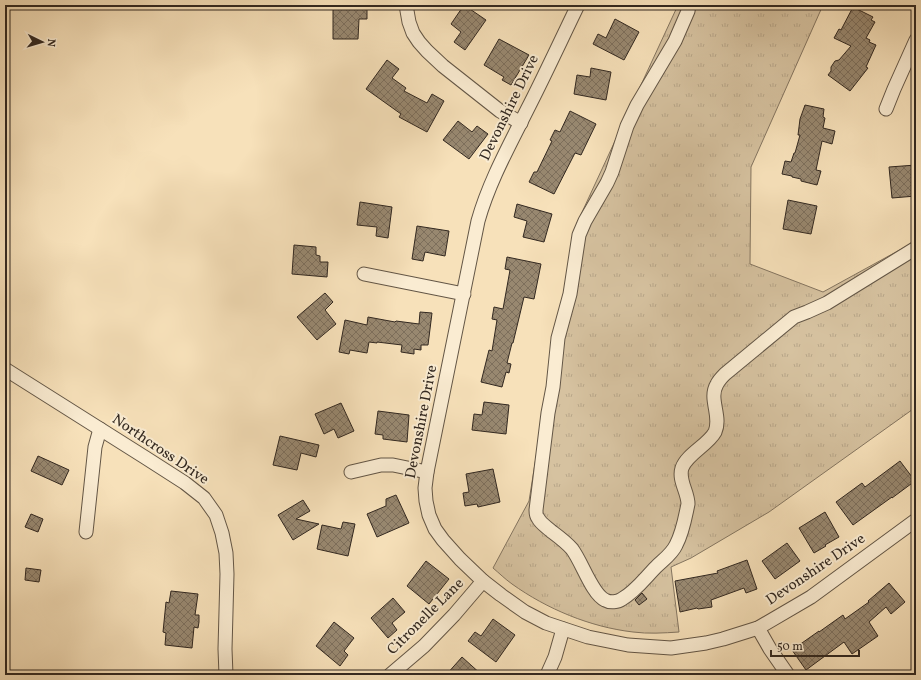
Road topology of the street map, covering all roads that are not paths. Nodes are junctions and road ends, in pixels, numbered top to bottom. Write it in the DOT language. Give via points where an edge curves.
graph roads {
  1 [pos="406,5"];
  2 [pos="578,5"];
  3 [pos="689,5"];
  4 [pos="916,40"];
  5 [pos="886,109"];
  6 [pos="521,123"];
  7 [pos="916,248"];
  8 [pos="364,274"];
  9 [pos="464,294"];
  10 [pos="5,370"];
  11 [pos="100,429"];
  12 [pos="351,472"];
  13 [pos="427,472"];
  14 [pos="916,520"];
  15 [pos="86,532"];
  16 [pos="483,581"];
  17 [pos="758,628"];
  18 [pos="563,629"];
  19 [pos="226,675"];
  20 [pos="390,675"];
  21 [pos="547,675"];
  22 [pos="788,675"];
  1 -- 6 [label="street" via="413,33 427,51 500,111"];
  2 -- 6 [label="street, Devonshire Drive"];
  3 -- 7 [label="street" via="675,41 637,105 627,126 612,172 585,221 558,338 537,518 575,554 601,598 607,601 621,600 676,546 688,504 682,469 685,462 715,432 718,422 714,390 725,374 794,317 827,303"];
  4 -- 5 [label="street"];
  6 -- 9 [label="street, Devonshire Drive" via="482,206"];
  8 -- 9 [label="street"];
  9 -- 13 [label="street, Devonshire Drive"];
  10 -- 11 [label="street, Northcross Drive"];
  11 -- 15 [label="street" via="95,447"];
  11 -- 19 [label="street, Northcross Drive" via="185,483 204,498 216,515 226,553"];
  12 -- 13 [label="street" via="381,465"];
  13 -- 16 [label="street, Devonshire Drive" via="426,501 435,528 443,540"];
  14 -- 17 [label="street, Devonshire Drive" via="811,597"];
  16 -- 18 [label="street, Devonshire Drive" via="525,612"];
  16 -- 20 [label="street, Citronelle Lane" via="424,646"];
  17 -- 18 [label="street, Devonshire Drive" via="706,643 671,648 628,645"];
  17 -- 22 [label="street"];
  18 -- 21 [label="street"];
}
